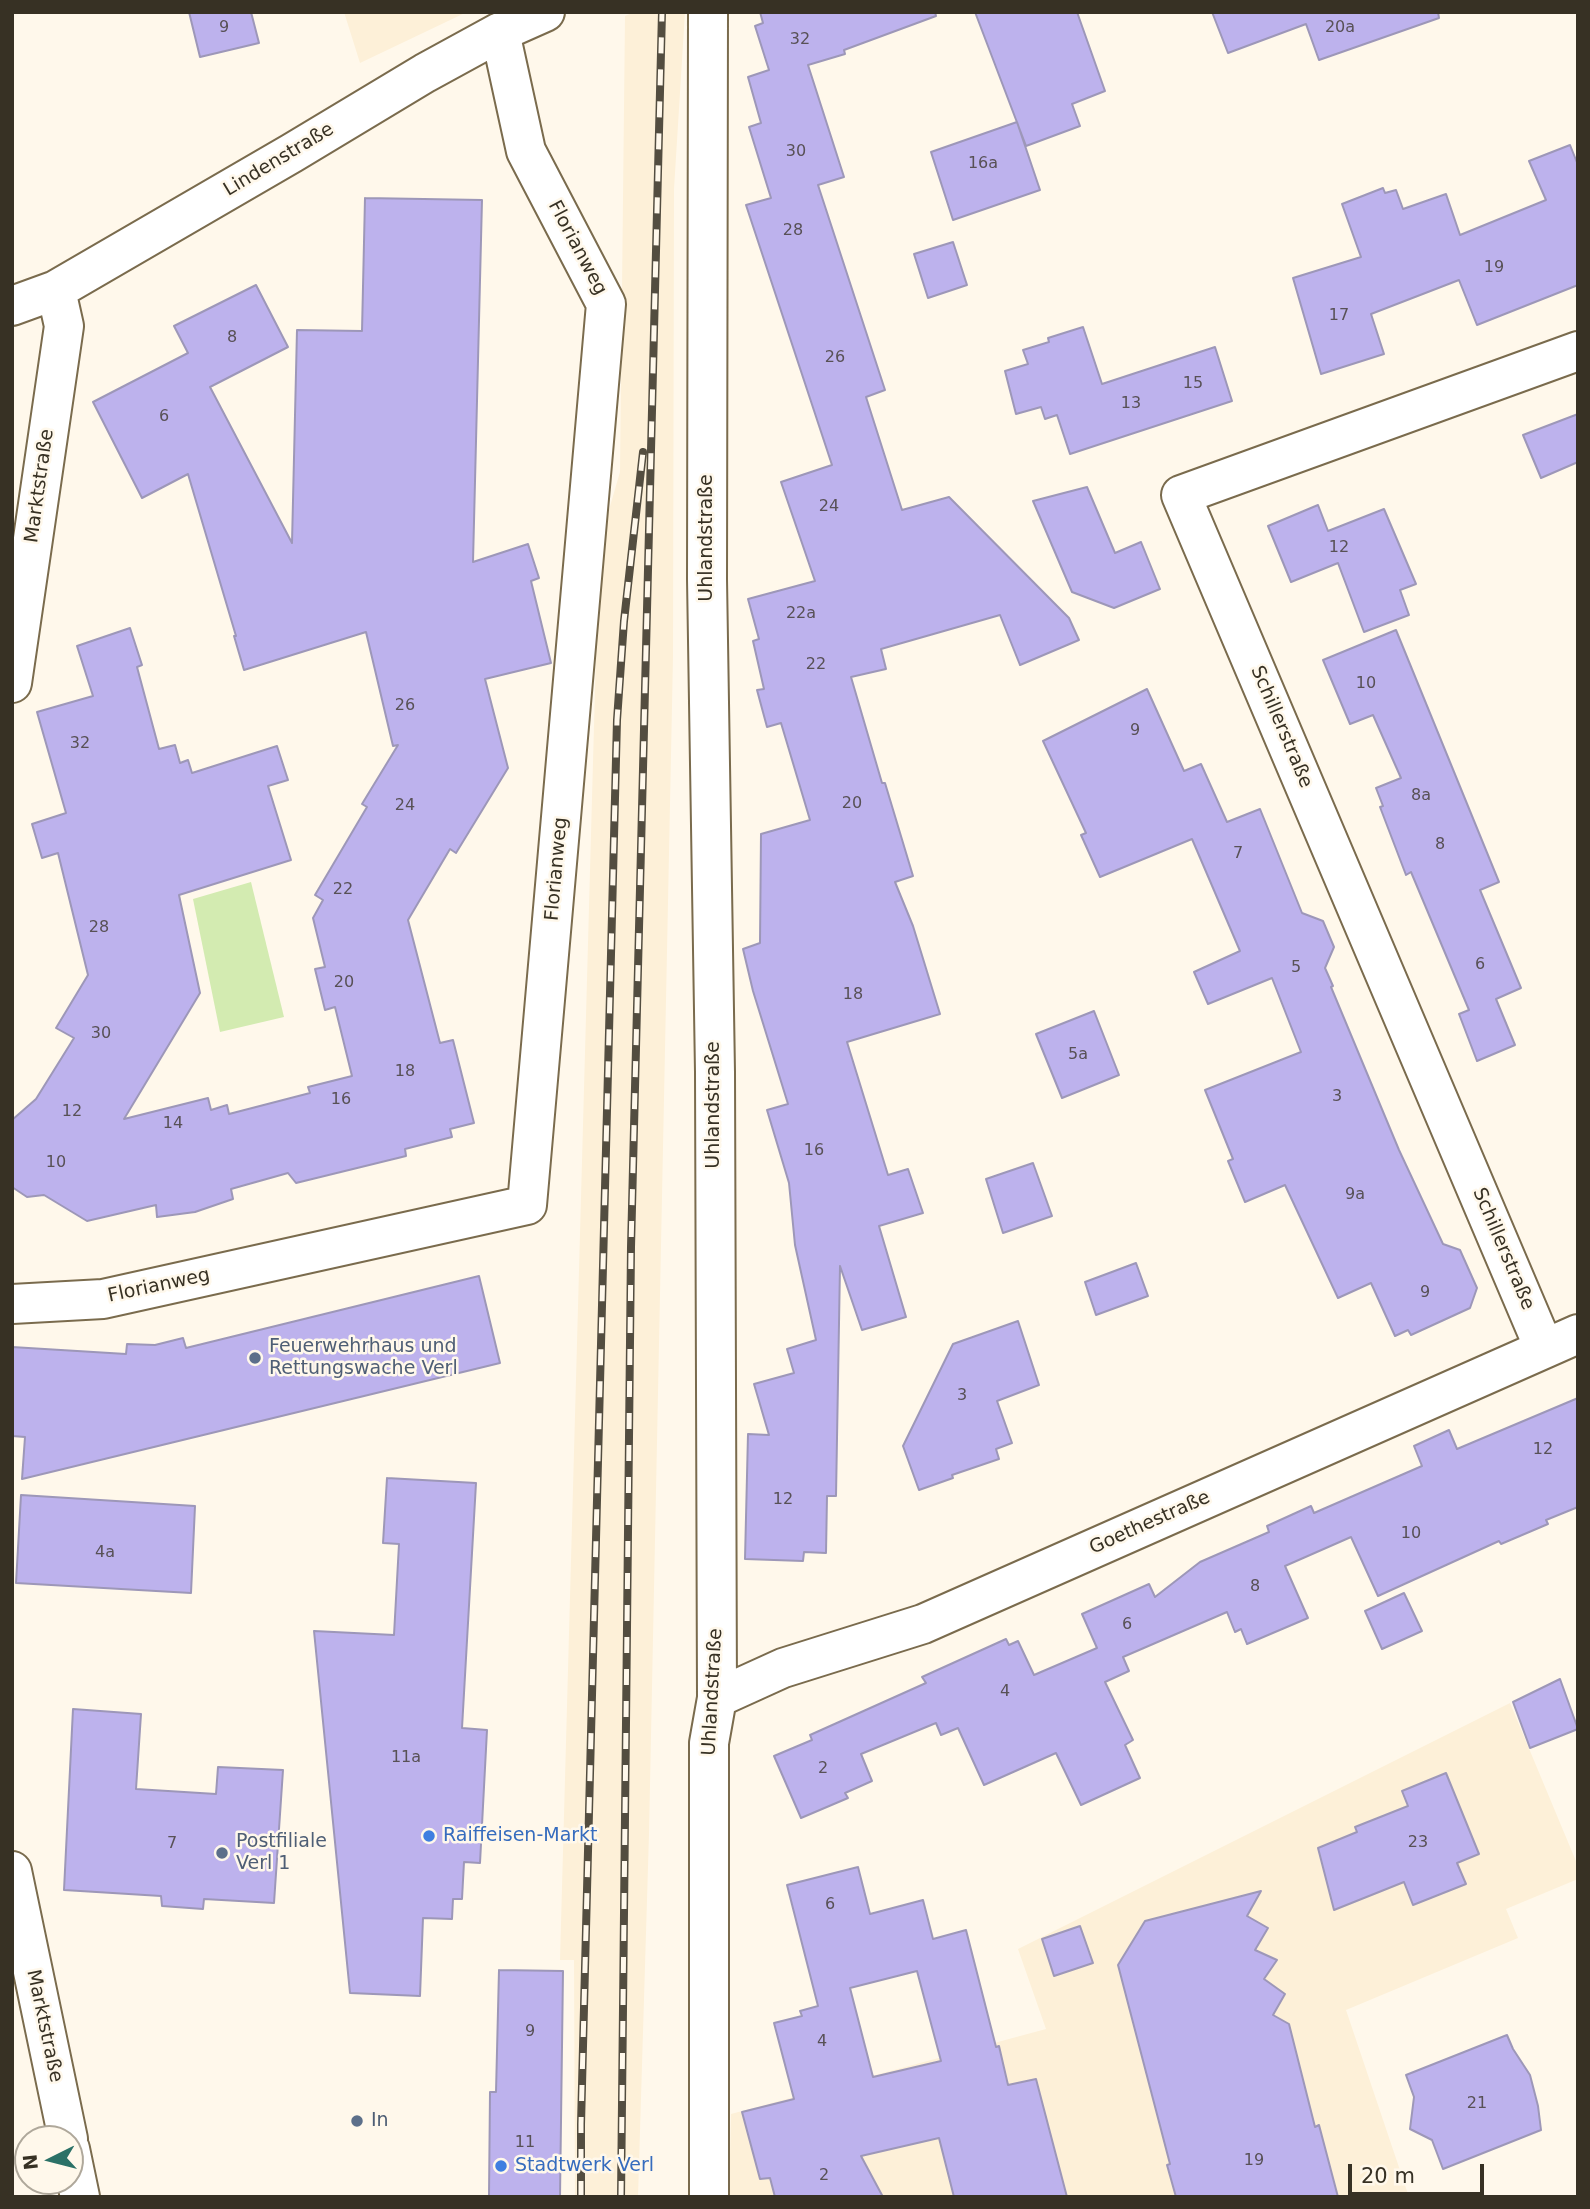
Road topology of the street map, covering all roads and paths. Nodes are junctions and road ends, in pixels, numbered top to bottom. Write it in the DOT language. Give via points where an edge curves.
graph roads {
  1 [pos="545,12"];
  2 [pos="708,12"];
  3 [pos="500,32"];
  4 [pos="56,290"];
  5 [pos="12,306"];
  6 [pos="1578,351"];
  7 [pos="12,683"];
  8 [pos="12,1304"];
  9 [pos="1561,1341"];
  10 [pos="717,1698"];
  11 [pos="12,1871"];
  12 [pos="65,2125"];
  13 [pos="709,2197"];
  1 -- 3 [label="street, Lindenstraße"];
  2 -- 10 [label="street, Uhlandstraße" via="707,565"];
  3 -- 4 [label="street, Lindenstraße"];
  3 -- 8 [label="street, Florianweg" via="526,151 606,304 527,1205 103,1299"];
  4 -- 5 [label="street, Lindenstraße"];
  4 -- 7 [label="street, Marktstraße" via="64,326"];
  6 -- 9 [label="street, Schillerstraße" via="1181,495"];
  9 -- 10 [label="street, Goethestraße" via="923,1624 783,1668"];
  10 -- 13 [label="street, Uhlandstraße" via="709,1743"];
  11 -- 12 [label="street, Marktstraße"];
}
